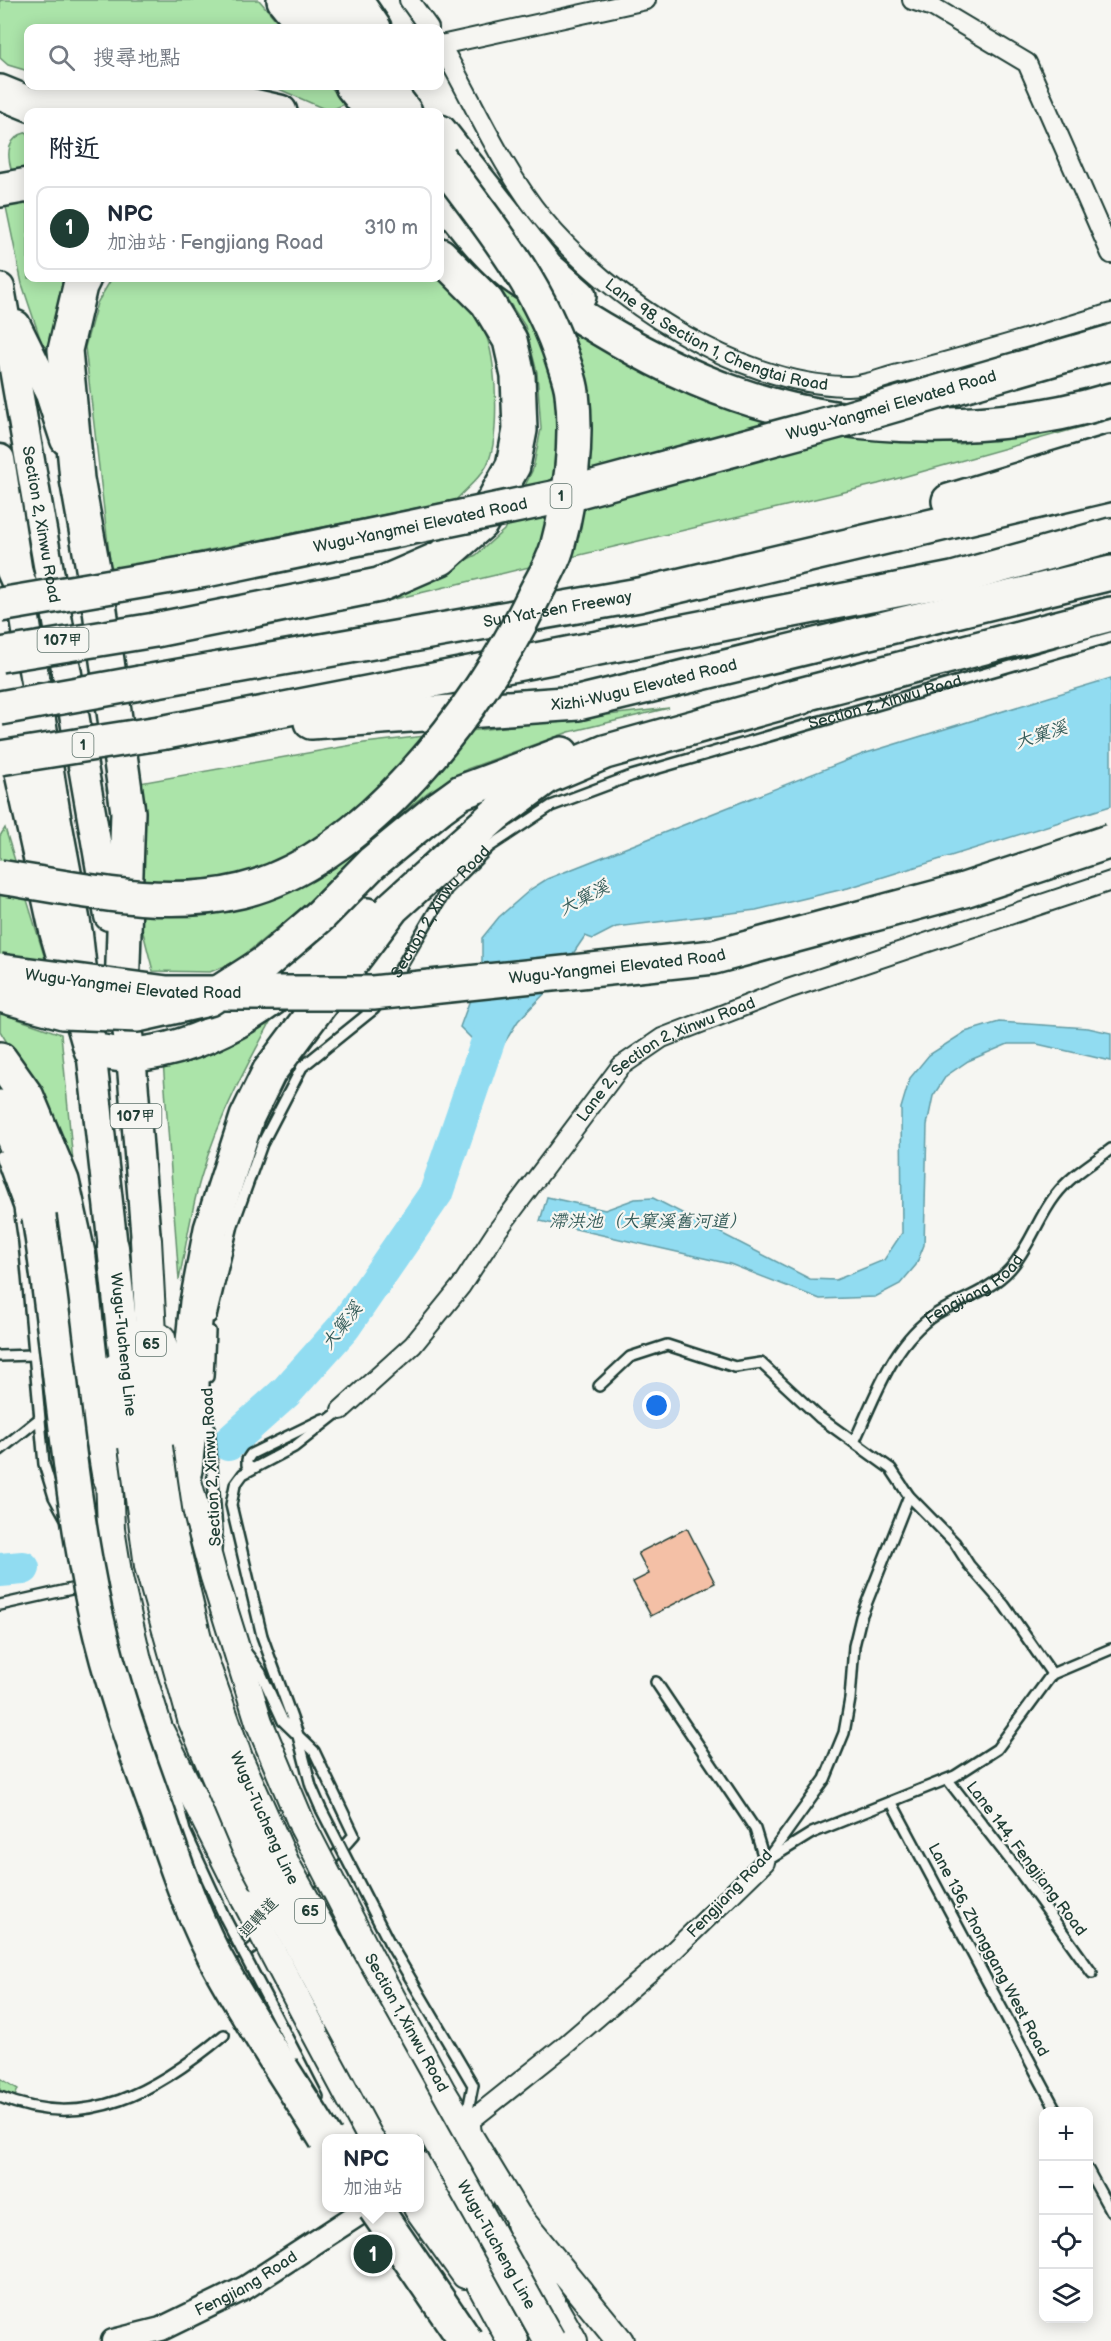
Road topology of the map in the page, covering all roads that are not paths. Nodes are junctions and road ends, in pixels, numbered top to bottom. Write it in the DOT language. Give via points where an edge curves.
graph roads {
  1 [pos="284,0"];
  2 [pos="320,0"];
  3 [pos="355,0"];
  4 [pos="409,0"];
  5 [pos="646,0"];
  6 [pos="912,0"];
  7 [pos="304,24"];
  8 [pos="339,24"];
  9 [pos="371,24"];
  10 [pos="426,24"];
  11 [pos="444,43"];
  12 [pos="444,52"];
  13 [pos="355,90"];
  14 [pos="388,90"];
  15 [pos="413,90"];
  16 [pos="0,92"];
  17 [pos="262,108"];
  18 [pos="370,108"];
  19 [pos="402,108"];
  20 [pos="425,108"];
  21 [pos="444,137"];
  22 [pos="444,164"];
  23 [pos="24,186"];
  24 [pos="0,190"];
  25 [pos="444,199"];
  26 [pos="444,221"];
  27 [pos="1111,254"];
  28 [pos="444,259"];
  29 [pos="502,267"];
  30 [pos="82,282"];
  31 [pos="1,293"];
  32 [pos="1111,313"];
  33 [pos="1111,342"];
  34 [pos="735,394"];
  35 [pos="1111,400"];
  36 [pos="1111,452"];
  37 [pos="0,459"];
  38 [pos="77,479"];
  39 [pos="1111,484"];
  40 [pos="1111,535"];
  41 [pos="0,540"];
  42 [pos="1111,573"];
  43 [pos="10,595"];
  44 [pos="639,595"];
  45 [pos="1111,614"];
  46 [pos="1111,637"];
  47 [pos="0,655"];
  48 [pos="0,673"];
  49 [pos="802,697"];
  50 [pos="0,708"];
  51 [pos="166,732"];
  52 [pos="0,758"];
  53 [pos="548,776"];
  54 [pos="1111,841"];
  55 [pos="0,877"];
  56 [pos="1111,881"];
  57 [pos="0,971"];
  58 [pos="122,992"];
  59 [pos="0,995"];
  60 [pos="91,1050"];
  61 [pos="131,1055"];
  62 [pos="0,1059"];
  63 [pos="0,1107"];
  64 [pos="1111,1149"];
  65 [pos="0,1156"];
  66 [pos="146,1240"];
  67 [pos="113,1246"];
  68 [pos="34,1355"];
  69 [pos="0,1356"];
  70 [pos="208,1384"];
  71 [pos="599,1386"];
  72 [pos="207,1394"];
  73 [pos="341,1410"];
  74 [pos="39,1419"];
  75 [pos="854,1442"];
  76 [pos="146,1446"];
  77 [pos="0,1450"];
  78 [pos="185,1470"];
  79 [pos="109,1476"];
  80 [pos="909,1496"];
  81 [pos="97,1553"];
  82 [pos="107,1576"];
  83 [pos="214,1577"];
  84 [pos="0,1605"];
  85 [pos="233,1634"];
  86 [pos="1111,1649"];
  87 [pos="1052,1674"];
  88 [pos="656,1683"];
  89 [pos="159,1728"];
  90 [pos="297,1732"];
  91 [pos="948,1780"];
  92 [pos="892,1803"];
  93 [pos="303,1827"];
  94 [pos="765,1862"];
  95 [pos="1092,1973"];
  96 [pos="224,2035"];
  97 [pos="0,2097"];
  98 [pos="323,2107"];
  99 [pos="1054,2107"];
  100 [pos="465,2125"];
  101 [pos="324,2134"];
  102 [pos="368,2134"];
  103 [pos="401,2134"];
  104 [pos="424,2161"];
  105 [pos="424,2173"];
  106 [pos="1093,2178"];
  107 [pos="363,2212"];
  108 [pos="378,2212"];
  109 [pos="402,2212"];
  110 [pos="420,2212"];
  111 [pos="1111,2212"];
  112 [pos="517,2215"];
  113 [pos="476,2290"];
  114 [pos="113,2341"];
  115 [pos="466,2341"];
  116 [pos="502,2341"];
  117 [pos="511,2341"];
  118 [pos="548,2341"];
  119 [pos="574,2341"];
  120 [pos="620,2341"];
  1 -- 7 [label="highway"];
  2 -- 8 [label="highway"];
  3 -- 9 [label="highway"];
  4 -- 10 [label="street"];
  5 -- 11 [label="street, Lane 98, Section 1, Chengtai Road"];
  6 -- 27 [label="street" via="933,7 1027,63"];
  12 -- 32 [label="street, Lane 98, Section 1, Chengtai Road" via="530,199 574,253 618,293 667,325 757,367 802,381 847,387 944,363"];
  13 -- 18 [label="highway"];
  14 -- 19 [label="highway"];
  15 -- 20 [label="highway"];
  16 -- 17 [label="highway" via="32,105 166,97 226,100"];
  21 -- 34 [label="highway" via="547,268 583,300"];
  22 -- 55 [label="highway, bridge" via="532,290 555,335 572,391 574,445 556,550 513,639 479,695 439,746 377,811 308,862 272,881 241,891 168,899"];
  23 -- 24 [label="highway"];
  25 -- 29 [label="highway"];
  26 -- 29 [label="highway"];
  28 -- 47 [label="highway, bridge" via="487,302 510,340 518,376 520,430 513,466 481,523 441,558 379,585 155,630"];
  29 -- 34 [label="highway" via="652,358"];
  30 -- 38 [label="highway" via="65,350"];
  31 -- 38 [label="main road" via="50,394"];
  31 -- 58 [label="main road, Section 2, Xinwu Road / 107甲"];
  33 -- 43 [label="highway, Wugu-Yangmei Elevated Road / 1, bridge" via="858,416 553,498 206,570"];
  34 -- 35 [label="highway" via="789,410 923,425 1050,415"];
  36 -- 44 [label="highway"];
  37 -- 43 [label="main road, Section 2, Xinwu Road / 107甲"];
  38 -- 58 [label="highway" via="98,596 128,813"];
  39 -- 44 [label="highway, Sun Yat-sen Freeway"];
  40 -- 51 [label="highway, 1" via="953,579"];
  41 -- 43 [label="highway"];
  42 -- 51 [label="highway, Xizhi-Wugu Elevated Road / 1" via="578,703"];
  43 -- 60 [label="main road, Section 2, Xinwu Road / 107甲" via="78,934"];
  44 -- 50 [label="highway, Sun Yat-sen Freeway, bridge"];
  45 -- 49 [label="highway"];
  46 -- 70 [label="lane, Section 2, Xinwu Road" via="631,776 551,806 489,847 447,889 374,1009 302,1067 262,1144 232,1225 210,1319"];
  48 -- 60 [label="highway" via="57,933"];
  49 -- 53 [label="highway" via="605,752"];
  49 -- 59 [label="highway, bridge" via="700,714 552,756 461,792 372,863 321,915 265,963 209,999 138,1015 63,1012"];
  51 -- 52 [label="highway, 1, bridge"];
  53 -- 61 [label="highway" via="453,832 342,940 255,1011 191,1043"];
  53 -- 78 [label="highway" via="495,815 392,908 269,1072 247,1117 211,1229 197,1302"];
  54 -- 57 [label="highway, Wugu-Yangmei Elevated Road, bridge" via="964,890 714,957 373,993 167,993"];
  56 -- 73 [label="street, Lane 2, Section 2, Xinwu Road" via="788,989 662,1038 621,1066 497,1231 461,1286 413,1345"];
  58 -- 61 [label="main road, Section 2, Xinwu Road / 107甲"];
  60 -- 61 [label="highway"];
  60 -- 67 [label="main road, Section 2, Xinwu Road / 107甲"];
  61 -- 66 [label="main road, Section 2, Xinwu Road / 107甲"];
  62 -- 79 [label="highway" via="27,1097 62,1181 79,1258 92,1376"];
  63 -- 101 [label="highway, bridge" via="24,1164 39,1217 73,1488 98,1623 130,1736 192,1905 222,1971"];
  64 -- 75 [label="lane, Fengjiang Road" via="1069,1180 1054,1197 1011,1269 992,1285 912,1332 895,1356"];
  65 -- 68 [label="lane" via="19,1208"];
  66 -- 76 [label="highway, Wugu-Tucheng Line / 65"];
  66 -- 78 [label="main road, Section 2, Xinwu Road / 107甲"];
  67 -- 76 [label="highway, Wugu-Tucheng Line / 65"];
  67 -- 79 [label="main road, Section 2, Xinwu Road / 107甲" via="114,1411"];
  68 -- 69 [label="lane"];
  68 -- 74 [label="lane"];
  71 -- 75 [label="lane" via="630,1357 666,1345 735,1366 761,1363 819,1417"];
  72 -- 83 [label="lane, Section 2, Xinwu Road" via="217,1530"];
  73 -- 90 [label="lane, Lane 2, Section 2, Xinwu Road" via="294,1447 243,1474 235,1485 231,1505 261,1636"];
  74 -- 77 [label="lane"];
  74 -- 81 [label="lane" via="44,1464 54,1497 71,1527"];
  75 -- 80 [label="lane" via="891,1469"];
  76 -- 103 [label="highway, Wugu-Tucheng Line / 65, bridge" via="150,1566 193,1719 246,1845"];
  76 -- 118 [label="highway, Wugu-Tucheng Line / 65, bridge" via="198,1647 237,1758 285,1866"];
  78 -- 83 [label="main road, Section 2, Xinwu Road / 107甲"];
  79 -- 82 [label="main road, Section 2, Xinwu Road / 107甲" via="111,1529"];
  80 -- 87 [label="lane" via="955,1543"];
  80 -- 94 [label="lane, Fengjiang Road" via="861,1617 840,1742 825,1779"];
  82 -- 84 [label="lane"];
  82 -- 89 [label="main road, Section 2, Xinwu Road / 107甲"];
  83 -- 85 [label="main road, Section 2, Xinwu Road / 107甲"];
  85 -- 90 [label="lane, 迴轉道" via="261,1673 284,1721"];
  85 -- 93 [label="main road, Section 2, Xinwu Road / 107甲" via="259,1722"];
  86 -- 87 [label="lane"];
  87 -- 91 [label="lane" via="997,1749"];
  88 -- 94 [label="lane" via="755,1829"];
  89 -- 90 [label="lane, 迴轉道" via="168,1814 208,1923 230,1953 241,1955 251,1951 354,1835 314,1751"];
  89 -- 98 [label="lane, bridge" via="185,1831 225,1918"];
  89 -- 102 [label="main road, Section 2, Xinwu Road / 107甲, bridge" via="244,1900"];
  90 -- 100 [label="lane, bridge" via="303,1762 321,1809 389,1942 472,2085"];
  91 -- 92 [label="lane, Lane 144, Fengjiang Road"];
  91 -- 95 [label="lane, Lane 144, Fengjiang Road"];
  92 -- 94 [label="lane, Lane 144, Fengjiang Road" via="812,1833"];
  92 -- 99 [label="lane, Lane 136, Zhonggang West Road"];
  93 -- 100 [label="main road, Section 1, Xinwu Road / 107甲, bridge" via="370,1959 442,2091"];
  94 -- 100 [label="street, Fengjiang Road" via="665,1959"];
  96 -- 97 [label="lane" via="143,2093 84,2110 25,2108"];
  100 -- 104 [label="street, Fengjiang Road"];
  100 -- 112 [label="main road, Section 1, Xinwu Road / 107甲"];
  100 -- 118 [label="highway" via="470,2183"];
  105 -- 117 [label="highway, Wugu-Tucheng Line"];
  106 -- 111 [label="lane"];
  107 -- 114 [label="street, Fengjiang Road" via="244,2288 161,2329"];
  108 -- 115 [label="highway, bridge"];
  109 -- 115 [label="main road"];
  110 -- 113 [label="main road"];
  112 -- 119 [label="main road, Section 1, Xinwu Road / 107甲" via="529,2263"];
  112 -- 120 [label="main road, Section 1, Xinwu Road / 107甲"];
  113 -- 116 [label="main road"];
  113 -- 117 [label="highway"];
}
